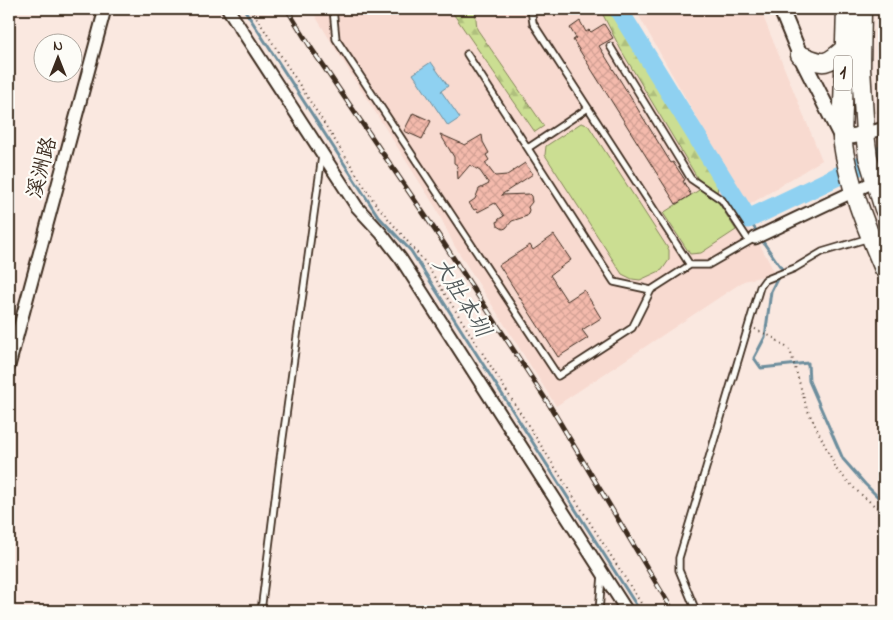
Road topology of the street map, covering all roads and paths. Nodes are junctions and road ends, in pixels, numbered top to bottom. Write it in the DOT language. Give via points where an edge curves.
graph roads {
  1 [pos="105,9"];
  2 [pos="228,9"];
  3 [pos="251,9"];
  4 [pos="333,9"];
  5 [pos="530,9"];
  6 [pos="781,9"];
  7 [pos="846,9"];
  8 [pos="862,9"];
  9 [pos="610,46"];
  10 [pos="844,49"];
  11 [pos="467,54"];
  12 [pos="800,54"];
  13 [pos="588,108"];
  14 [pos="884,128"];
  15 [pos="865,134"];
  16 [pos="842,138"];
  17 [pos="528,148"];
  18 [pos="323,154"];
  19 [pos="875,171"];
  20 [pos="852,185"];
  21 [pos="884,209"];
  22 [pos="870,238"];
  23 [pos="752,239"];
  24 [pos="690,265"];
  25 [pos="884,269"];
  26 [pos="652,290"];
  27 [pos="748,326"];
  28 [pos="9,366"];
  29 [pos="884,514"];
  30 [pos="603,573"];
  31 [pos="262,611"];
  32 [pos="599,611"];
  33 [pos="627,611"];
  34 [pos="646,611"];
  35 [pos="696,611"];
  1 -- 28 [label="street, 溪洲路"];
  2 -- 18 [label="street"];
  3 -- 34 [label="path" via="375,203 424,261"];
  4 -- 26 [label="lane" via="336,39 558,376 632,328"];
  5 -- 13 [label="lane" via="533,23"];
  6 -- 12 [label="street"];
  7 -- 10 [label="main road, 1"];
  8 -- 15 [label="main road, 1"];
  9 -- 23 [label="lane" via="692,179 722,200"];
  10 -- 12 [label="main road" via="829,62 819,62"];
  10 -- 16 [label="main road, 1"];
  11 -- 17 [label="lane"];
  12 -- 16 [label="street"];
  13 -- 17 [label="lane"];
  13 -- 24 [label="lane"];
  14 -- 15 [label="street"];
  15 -- 16 [label="street"];
  15 -- 19 [label="main road, 1"];
  16 -- 20 [label="main road, 1"];
  17 -- 26 [label="lane" via="614,282"];
  18 -- 30 [label="street" via="356,207 402,259"];
  18 -- 31 [label="lane"];
  19 -- 20 [label="street"];
  19 -- 21 [label="main road, 1"];
  20 -- 22 [label="main road, 1"];
  20 -- 23 [label="street"];
  22 -- 25 [label="main road, 1"];
  22 -- 27 [label="lane" via="822,252 765,280"];
  23 -- 24 [label="lane" via="708,265"];
  24 -- 26 [label="lane"];
  27 -- 29 [label="path" via="790,350 807,409 837,470"];
  27 -- 35 [label="lane" via="679,558 679,570"];
  30 -- 32 [label="lane"];
  30 -- 33 [label="street"];
}
